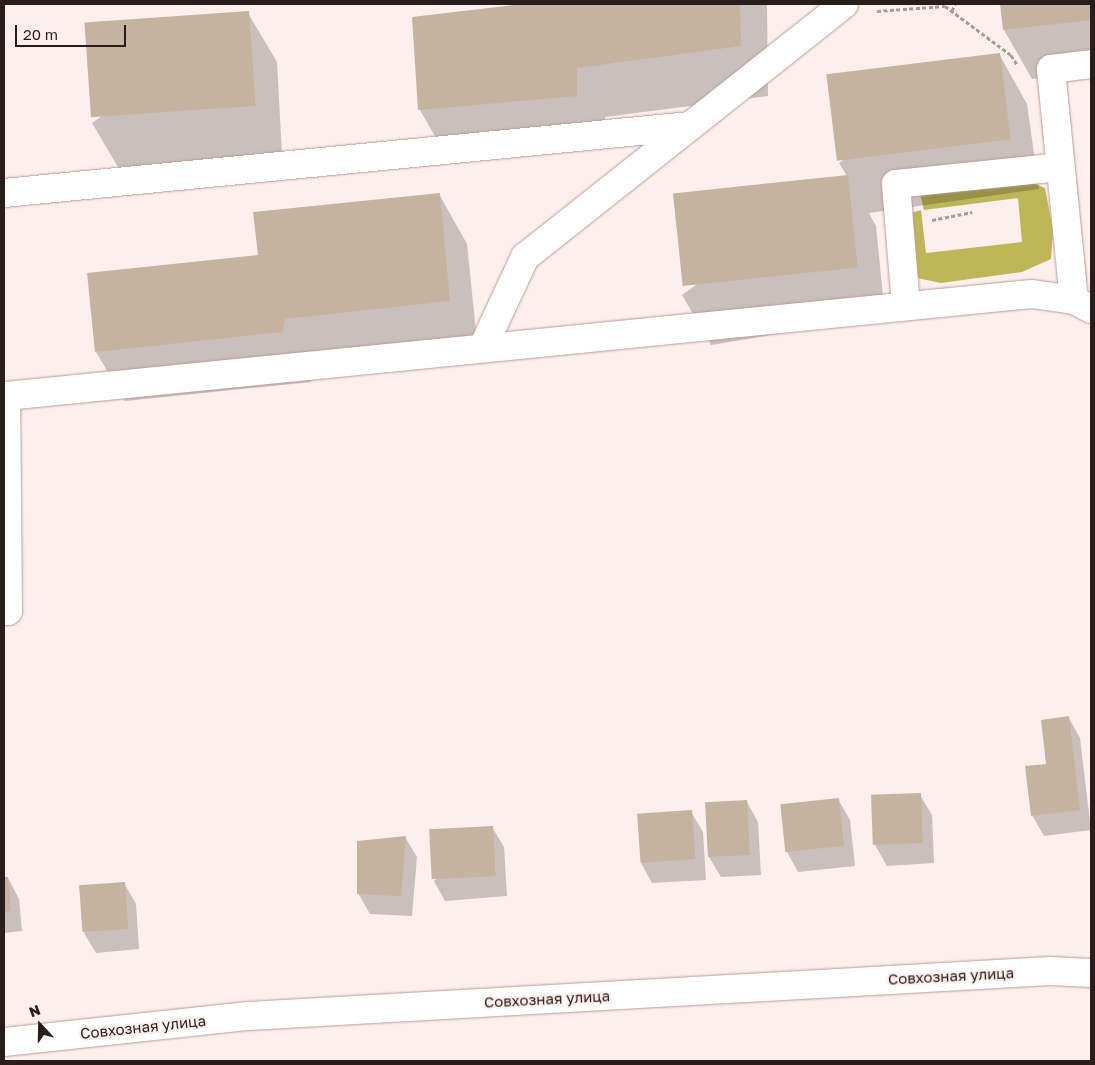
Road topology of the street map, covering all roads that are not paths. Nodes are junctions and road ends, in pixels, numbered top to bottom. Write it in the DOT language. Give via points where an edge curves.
graph roads {
  1 [pos="844,4"];
  2 [pos="1091,64"];
  3 [pos="690,126"];
  4 [pos="1060,167"];
  5 [pos="4,193"];
  6 [pos="1082,304"];
  7 [pos="906,306"];
  8 [pos="483,347"];
  9 [pos="5,385"];
  10 [pos="4,611"];
  11 [pos="1091,973"];
  12 [pos="4,1042"];
  1 -- 3 [label="street"];
  2 -- 4 [label="street" via="1051,69"];
  3 -- 5 [label="street"];
  3 -- 8 [label="street" via="525,257"];
  4 -- 6 [label="street"];
  4 -- 7 [label="street" via="896,184"];
  6 -- 7 [label="street" via="1032,294"];
  7 -- 8 [label="street"];
  8 -- 9 [label="street"];
  9 -- 10 [label="street" via="8,611"];
  11 -- 12 [label="street, Совхозная улица" via="1050,971 249,1016"];
}
